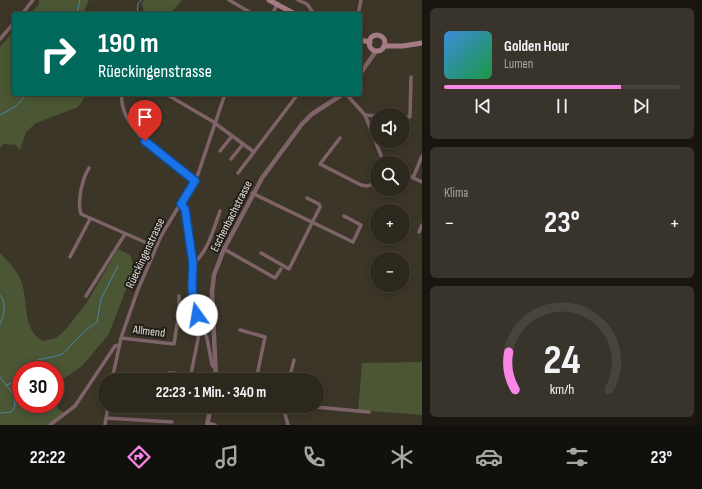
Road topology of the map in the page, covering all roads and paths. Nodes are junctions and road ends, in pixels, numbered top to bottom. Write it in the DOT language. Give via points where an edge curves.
graph roads {
  1 [pos="33,0"];
  2 [pos="229,0"];
  3 [pos="270,0"];
  4 [pos="298,0"];
  5 [pos="361,0"];
  6 [pos="277,5"];
  7 [pos="24,12"];
  8 [pos="250,12"];
  9 [pos="273,12"];
  10 [pos="292,12"];
  11 [pos="313,12"];
  12 [pos="358,12"];
  13 [pos="12,25"];
  14 [pos="0,39"];
  15 [pos="362,40"];
  16 [pos="370,42"];
  17 [pos="422,43"];
  18 [pos="384,46"];
  19 [pos="376,50"];
  20 [pos="362,71"];
  21 [pos="411,77"];
  22 [pos="122,96"];
  23 [pos="169,96"];
  24 [pos="224,96"];
  25 [pos="297,96"];
  26 [pos="340,96"];
  27 [pos="348,96"];
  28 [pos="365,115"];
  29 [pos="370,115"];
  30 [pos="410,117"];
  31 [pos="215,123"];
  32 [pos="232,136"];
  33 [pos="340,138"];
  34 [pos="243,144"];
  35 [pos="220,152"];
  36 [pos="254,152"];
  37 [pos="381,156"];
  38 [pos="422,156"];
  39 [pos="231,159"];
  40 [pos="89,168"];
  41 [pos="238,173"];
  42 [pos="410,176"];
  43 [pos="413,178"];
  44 [pos="195,181"];
  45 [pos="422,182"];
  46 [pos="370,185"];
  47 [pos="252,193"];
  48 [pos="307,198"];
  49 [pos="181,204"];
  50 [pos="220,211"];
  51 [pos="344,216"];
  52 [pos="90,219"];
  53 [pos="313,221"];
  54 [pos="422,226"];
  55 [pos="419,232"];
  56 [pos="125,234"];
  57 [pos="156,247"];
  58 [pos="224,249"];
  59 [pos="260,253"];
  60 [pos="70,257"];
  61 [pos="193,264"];
  62 [pos="281,269"];
  63 [pos="86,296"];
  64 [pos="179,296"];
  65 [pos="202,326"];
  66 [pos="240,330"];
  67 [pos="121,338"];
  68 [pos="119,345"];
  69 [pos="294,360"];
  70 [pos="216,370"];
  71 [pos="113,373"];
  72 [pos="191,373"];
  73 [pos="257,373"];
  74 [pos="291,373"];
  75 [pos="324,408"];
  76 [pos="368,412"];
  77 [pos="107,413"];
  78 [pos="209,413"];
  79 [pos="285,413"];
  80 [pos="106,418"];
  81 [pos="172,422"];
  82 [pos="207,424"];
  83 [pos="50,425"];
  84 [pos="105,425"];
  85 [pos="215,425"];
  86 [pos="288,425"];
  1 -- 7 [label="street"];
  2 -- 8 [label="street"];
  3 -- 6 [label="main road"];
  4 -- 11 [label="street" via="307,4"];
  5 -- 12 [label="street"];
  6 -- 9 [label="street"];
  6 -- 10 [label="main road"];
  13 -- 14 [label="street"];
  15 -- 16 [label="main road"];
  16 -- 18 [label="main road" via="373,37 379,36 384,40"];
  16 -- 19 [label="main road" via="371,48"];
  17 -- 18 [label="main road"];
  18 -- 19 [label="main road" via="381,50"];
  19 -- 20 [label="street"];
  21 -- 30 [label="street"];
  22 -- 44 [label="street" via="123,108 133,129"];
  23 -- 31 [label="street"];
  24 -- 31 [label="street, Rüeckingenstrasse"];
  25 -- 36 [label="street"];
  26 -- 47 [label="street, Eschenbachstrasse" via="312,114 302,124"];
  27 -- 28 [label="street"];
  28 -- 29 [label="street"];
  28 -- 37 [label="street"];
  31 -- 32 [label="street"];
  31 -- 44 [label="street, Rüeckingenstrasse"];
  32 -- 34 [label="street"];
  32 -- 35 [label="street"];
  33 -- 46 [label="street" via="320,164 361,185"];
  34 -- 36 [label="street"];
  34 -- 39 [label="street"];
  36 -- 41 [label="street"];
  38 -- 43 [label="street"];
  40 -- 52 [label="street" via="83,179 80,208 81,214"];
  42 -- 43 [label="street"];
  43 -- 45 [label="street"];
  44 -- 49 [label="street, Rüeckingenstrasse"];
  47 -- 53 [label="street"];
  47 -- 58 [label="street, Eschenbachstrasse"];
  48 -- 53 [label="street" via="320,205"];
  49 -- 57 [label="street, Rüeckingenstrasse"];
  49 -- 61 [label="street" via="185,209"];
  50 -- 61 [label="street" via="210,238 199,259"];
  51 -- 53 [label="street" via="361,225 353,242"];
  52 -- 56 [label="street"];
  52 -- 60 [label="street"];
  53 -- 59 [label="street" via="289,269"];
  54 -- 55 [label="street"];
  56 -- 57 [label="street"];
  56 -- 63 [label="street"];
  57 -- 67 [label="street, Rüeckingenstrasse"];
  58 -- 62 [label="street" via="275,278"];
  58 -- 70 [label="street, Eschenbachstrasse" via="215,271 212,292"];
  61 -- 65 [label="street" via="193,301"];
  64 -- 67 [label="street, Allmend" via="174,344"];
  65 -- 70 [label="street" via="212,365"];
  65 -- 72 [label="street"];
  66 -- 73 [label="street" via="265,337"];
  67 -- 68 [label="street, Rüeckingenstrasse"];
  68 -- 71 [label="street, Rüeckingenstrasse"];
  68 -- 83 [label="street" via="115,346 75,406"];
  69 -- 74 [label="street"];
  75 -- 76 [label="street"];
  77 -- 80 [label="street"];
  78 -- 82 [label="street"];
  79 -- 86 [label="street"];
  80 -- 81 [label="street"];
  80 -- 84 [label="street"];
  82 -- 85 [label="street"];
}
